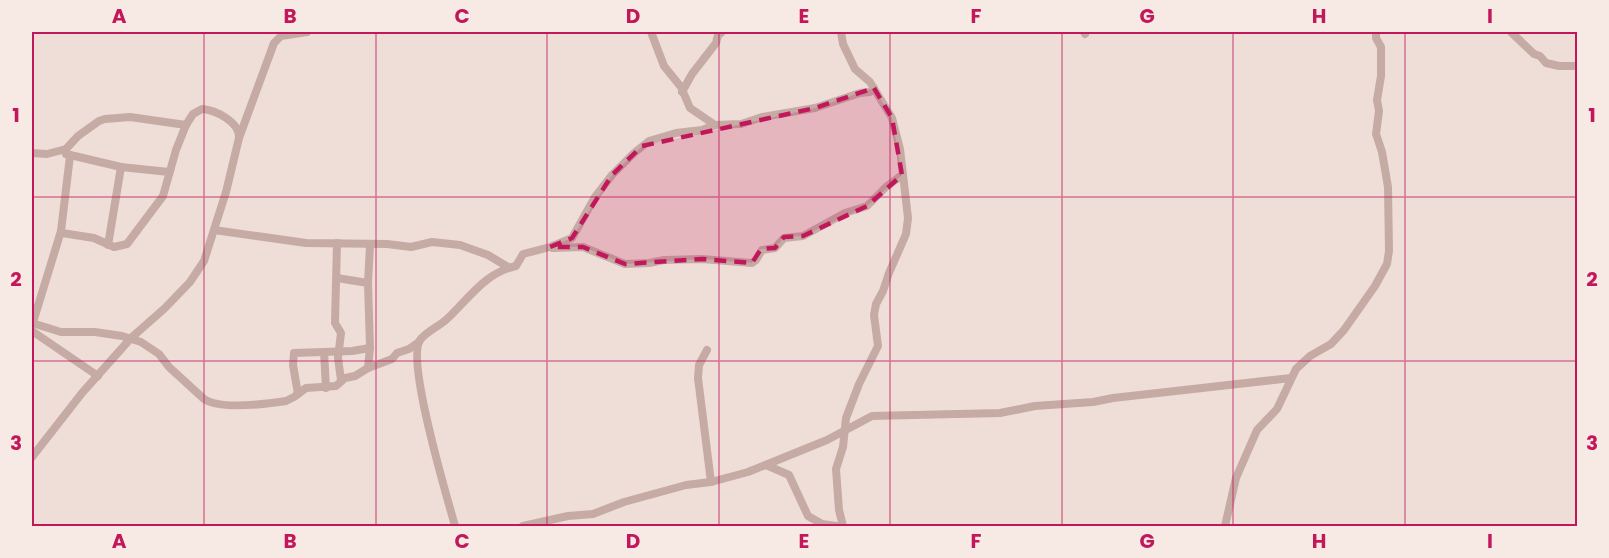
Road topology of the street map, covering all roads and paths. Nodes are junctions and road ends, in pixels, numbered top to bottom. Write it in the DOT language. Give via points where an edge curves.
graph roads {
  1 [pos="307,32"];
  2 [pos="651,32"];
  3 [pos="722,32"];
  4 [pos="841,32"];
  5 [pos="1376,32"];
  6 [pos="1510,32"];
  7 [pos="1578,66"];
  8 [pos="874,88"];
  9 [pos="682,92"];
  10 [pos="186,125"];
  11 [pos="715,125"];
  12 [pos="239,138"];
  13 [pos="60,152"];
  14 [pos="32,153"];
  15 [pos="70,156"];
  16 [pos="121,167"];
  17 [pos="169,172"];
  18 [pos="902,176"];
  19 [pos="61,231"];
  20 [pos="214,231"];
  21 [pos="337,243"];
  22 [pos="108,245"];
  23 [pos="370,245"];
  24 [pos="550,247"];
  25 [pos="508,267"];
  26 [pos="336,279"];
  27 [pos="368,284"];
  28 [pos="33,321"];
  29 [pos="32,331"];
  30 [pos="131,338"];
  31 [pos="419,341"];
  32 [pos="370,348"];
  33 [pos="707,350"];
  34 [pos="339,351"];
  35 [pos="324,352"];
  36 [pos="339,367"];
  37 [pos="324,368"];
  38 [pos="368,368"];
  39 [pos="98,376"];
  40 [pos="1291,378"];
  41 [pos="341,380"];
  42 [pos="326,388"];
  43 [pos="298,394"];
  44 [pos="844,430"];
  45 [pos="32,457"];
  46 [pos="766,465"];
  47 [pos="711,482"];
  48 [pos="455,526"];
  49 [pos="522,526"];
  50 [pos="837,526"];
  51 [pos="843,526"];
  52 [pos="1225,526"];
  1 -- 12 [label="street" via="277,38"];
  2 -- 9 [label="street" via="664,66"];
  3 -- 9 [label="street"];
  4 -- 8 [label="street" via="855,69"];
  5 -- 40 [label="street" via="1382,76 1376,134 1388,187 1387,264 1344,330 1331,344 1302,362"];
  6 -- 7 [label="street" via="1546,63"];
  8 -- 11 [label="street" via="815,108 741,124"];
  8 -- 18 [label="street" via="892,118"];
  9 -- 11 [label="street" via="693,112"];
  10 -- 12 [label="street" via="196,111 209,109 234,125"];
  10 -- 13 [label="street" via="130,117 105,120 95,123"];
  10 -- 17 [label="street"];
  11 -- 24 [label="street" via="676,133 642,146 595,197 572,238"];
  12 -- 20 [label="street"];
  13 -- 14 [label="street"];
  13 -- 15 [label="street"];
  15 -- 16 [label="street"];
  15 -- 19 [label="street"];
  16 -- 17 [label="street"];
  16 -- 22 [label="street"];
  17 -- 22 [label="street" via="163,196 132,238 125,244"];
  18 -- 24 [label="street" via="867,206 803,236 783,238 775,248 762,250 752,263 702,259 625,264 583,247"];
  18 -- 44 [label="street" via="908,228 876,304 878,346 859,384"];
  19 -- 22 [label="street"];
  19 -- 28 [label="street"];
  20 -- 21 [label="street" via="294,242"];
  20 -- 30 [label="street" via="204,261 190,282"];
  21 -- 23 [label="street"];
  21 -- 26 [label="street"];
  23 -- 25 [label="street" via="460,245"];
  23 -- 27 [label="street"];
  24 -- 25 [label="street" via="525,253 516,266"];
  25 -- 31 [label="street" via="481,283 446,320"];
  26 -- 27 [label="street"];
  26 -- 34 [label="street"];
  27 -- 32 [label="street"];
  28 -- 30 [label="street" via="61,332 86,331"];
  29 -- 39 [label="street"];
  30 -- 39 [label="street"];
  30 -- 43 [label="street" via="159,354 168,367 209,402 267,403 289,400"];
  31 -- 38 [label="street" via="392,359"];
  31 -- 48 [label="street" via="418,367 426,420"];
  32 -- 34 [label="street"];
  32 -- 38 [label="street"];
  33 -- 47 [label="street" via="699,364 698,378"];
  34 -- 35 [label="street"];
  34 -- 36 [label="street"];
  35 -- 37 [label="street"];
  35 -- 43 [label="street" via="293,355"];
  36 -- 37 [label="street"];
  36 -- 41 [label="street"];
  37 -- 42 [label="street"];
  38 -- 41 [label="street"];
  39 -- 45 [label="street"];
  40 -- 44 [label="street" via="1035,406 1000,414 881,415"];
  40 -- 52 [label="street" via="1277,409 1253,437 1236,478"];
  41 -- 42 [label="street"];
  42 -- 43 [label="street" via="306,388"];
  44 -- 46 [label="street"];
  44 -- 51 [label="street" via="836,473"];
  46 -- 47 [label="street"];
  46 -- 50 [label="street" via="789,475 808,516"];
  47 -- 49 [label="street" via="641,497 593,514"];
}
